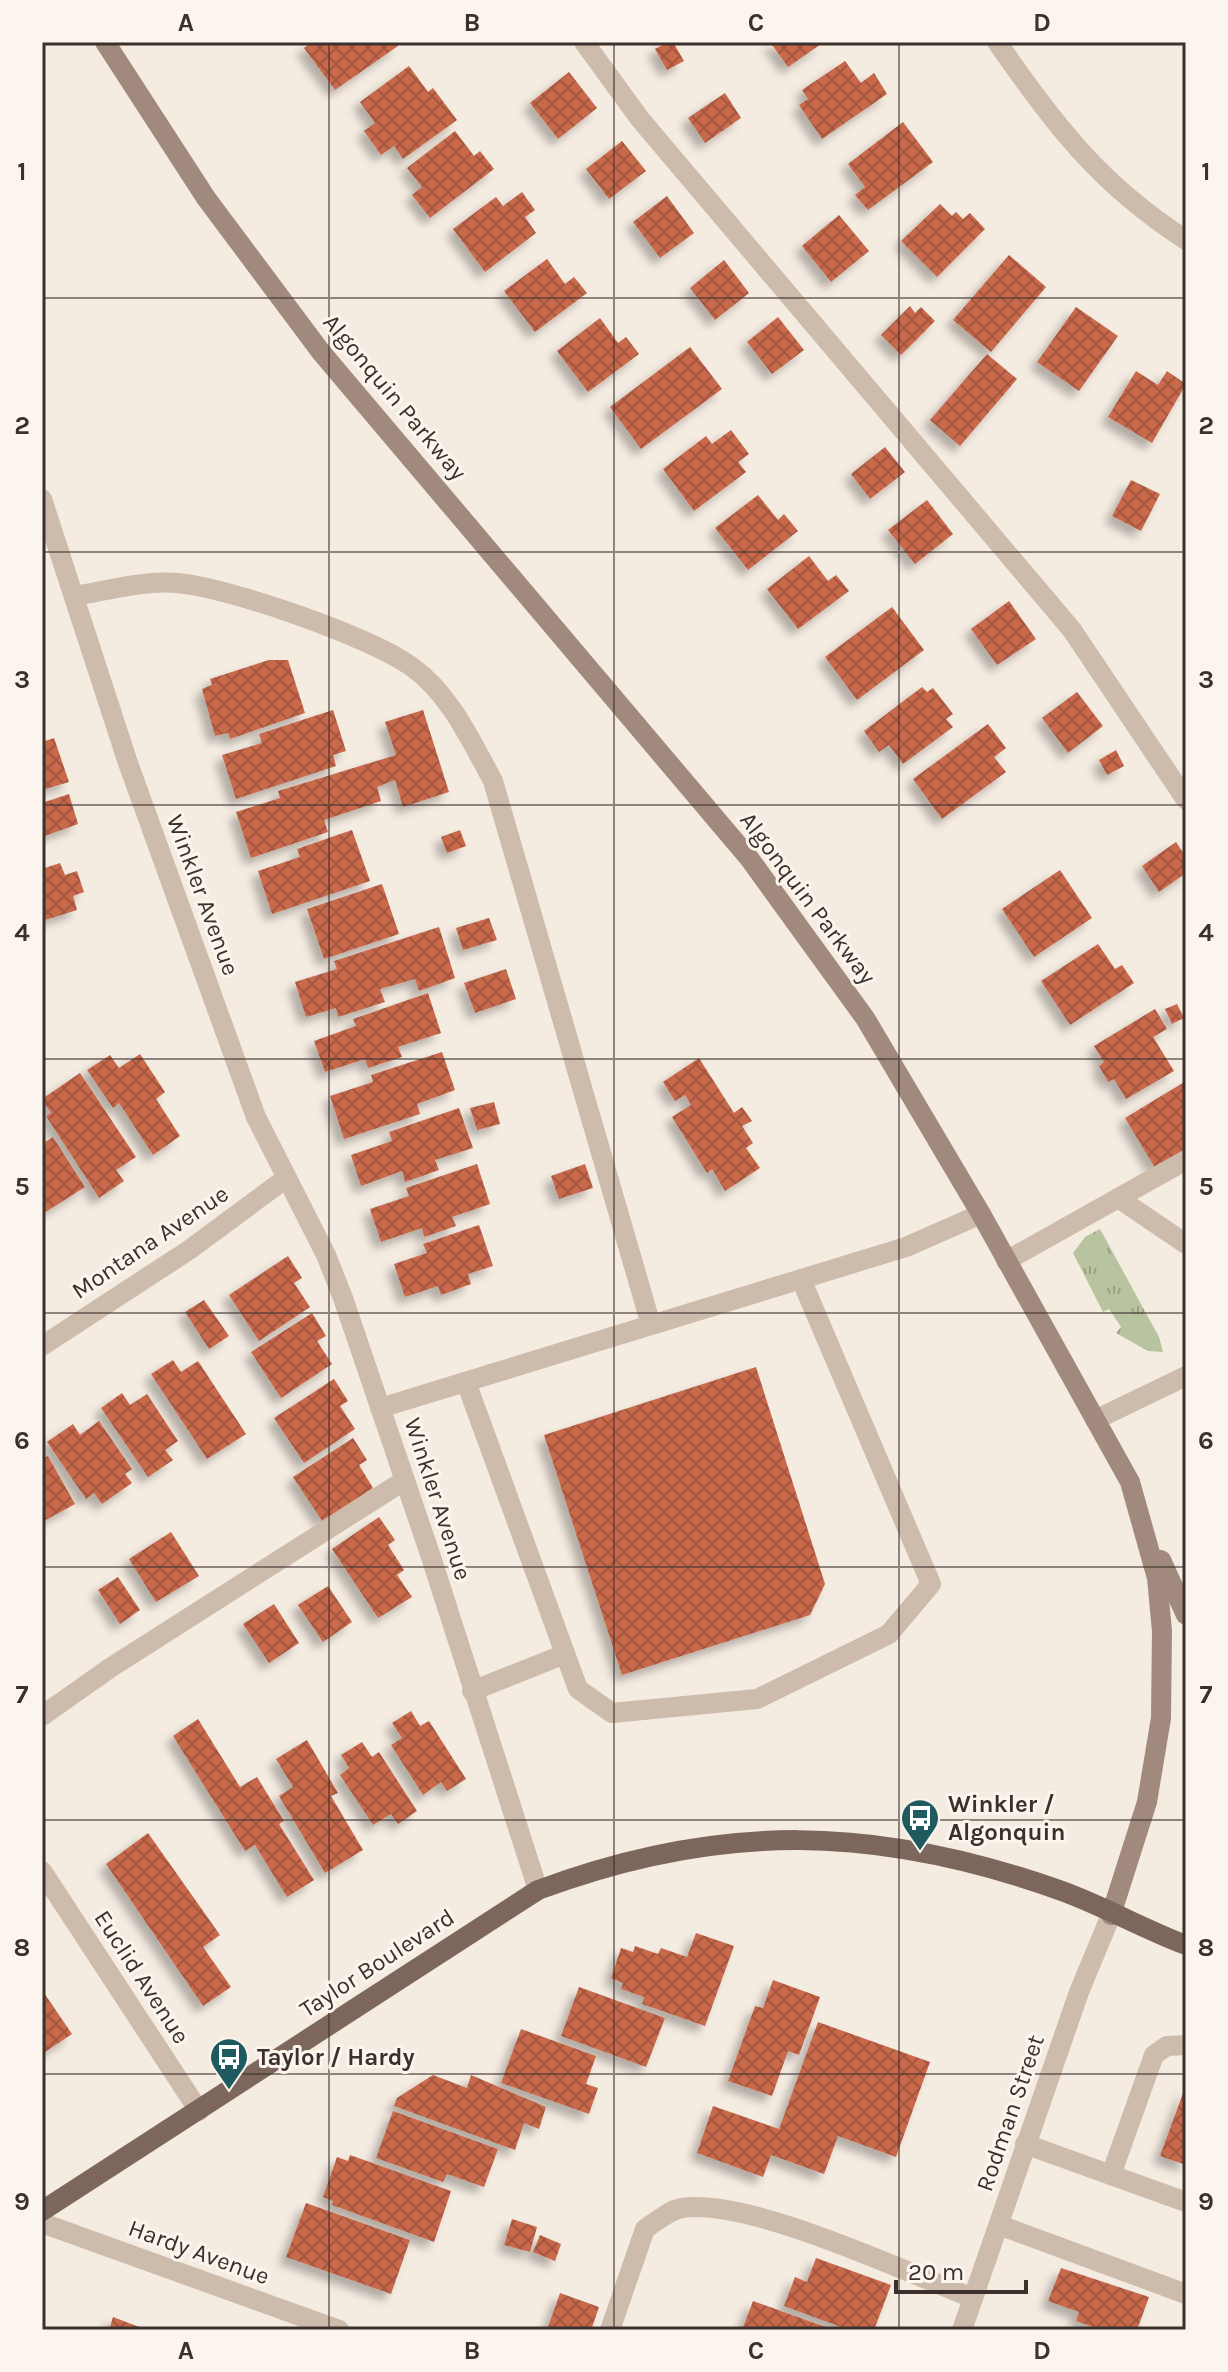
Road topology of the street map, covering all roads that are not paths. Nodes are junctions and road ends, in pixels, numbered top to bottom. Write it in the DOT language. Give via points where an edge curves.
graph roads {
  1 [pos="105,42"];
  2 [pos="584,42"];
  3 [pos="997,42"];
  4 [pos="1186,240"];
  5 [pos="42,499"];
  6 [pos="74,596"];
  7 [pos="1186,800"];
  8 [pos="1186,1160"];
  9 [pos="285,1179"];
  10 [pos="1118,1198"];
  11 [pos="981,1214"];
  12 [pos="1186,1244"];
  13 [pos="1006,1261"];
  14 [pos="801,1279"];
  15 [pos="651,1325"];
  16 [pos="42,1346"];
  17 [pos="1186,1376"];
  18 [pos="466,1382"];
  19 [pos="380,1408"];
  20 [pos="1095,1420"];
  21 [pos="405,1480"];
  22 [pos="1145,1525"];
  23 [pos="1186,1615"];
  24 [pos="565,1654"];
  25 [pos="472,1691"];
  26 [pos="42,1716"];
  27 [pos="42,1871"];
  28 [pos="538,1890"];
  29 [pos="1111,1915"];
  30 [pos="1186,1945"];
  31 [pos="1186,2045"];
  32 [pos="199,2111"];
  33 [pos="1025,2144"];
  34 [pos="1111,2175"];
  35 [pos="1186,2202"];
  36 [pos="42,2211"];
  37 [pos="42,2223"];
  38 [pos="999,2225"];
  39 [pos="1186,2294"];
  40 [pos="973,2298"];
  41 [pos="339,2330"];
  42 [pos="610,2330"];
  43 [pos="962,2330"];
  1 -- 11 [label="main road, Algonquin Parkway" via="206,198 321,352 749,858 865,1018"];
  2 -- 7 [label="street" via="640,119 1072,630"];
  3 -- 4 [label="street" via="1077,152 1147,215"];
  5 -- 6 [label="street, Winkler Avenue"];
  6 -- 9 [label="street, Winkler Avenue" via="133,778 256,1117"];
  6 -- 15 [label="street" via="175,583 241,596 353,638 412,667 458,716 493,781"];
  8 -- 10 [label="street"];
  9 -- 16 [label="street, Montana Avenue" via="189,1250"];
  9 -- 19 [label="street, Winkler Avenue" via="326,1255"];
  10 -- 12 [label="street"];
  10 -- 13 [label="street"];
  11 -- 13 [label="main road, Algonquin Parkway"];
  11 -- 14 [label="street" via="906,1247"];
  13 -- 20 [label="main road, Algonquin Parkway"];
  14 -- 15 [label="street"];
  14 -- 24 [label="street" via="931,1584 889,1634 757,1699 612,1713 578,1689"];
  15 -- 18 [label="street"];
  17 -- 20 [label="street"];
  18 -- 19 [label="street"];
  18 -- 24 [label="street"];
  19 -- 21 [label="street, Winkler Avenue"];
  20 -- 22 [label="main road, Algonquin Parkway" via="1130,1482"];
  21 -- 25 [label="street, Winkler Avenue"];
  21 -- 26 [label="street"];
  22 -- 23 [label="main road"];
  22 -- 29 [label="main road, Algonquin Parkway" via="1162,1631 1161,1718 1147,1802"];
  24 -- 25 [label="street"];
  25 -- 28 [label="street, Winkler Avenue"];
  27 -- 32 [label="street, Euclid Avenue"];
  28 -- 29 [label="main road" via="670,1851 773,1838 828,1839 898,1848 996,1871 1061,1890"];
  28 -- 32 [label="main road, Taylor Boulevard"];
  29 -- 30 [label="main road"];
  29 -- 33 [label="street, Rodman Street"];
  31 -- 34 [label="street" via="1167,2046 1154,2055"];
  32 -- 36 [label="main road, Taylor Boulevard"];
  33 -- 34 [label="street"];
  33 -- 38 [label="street, Rodman Street"];
  34 -- 35 [label="street"];
  37 -- 41 [label="street, Hardy Avenue"];
  38 -- 39 [label="street"];
  38 -- 40 [label="street, Rodman Street"];
  40 -- 42 [label="street" via="769,2220 707,2207 678,2209 645,2229"];
  40 -- 43 [label="street, Rodman Street"];
}
